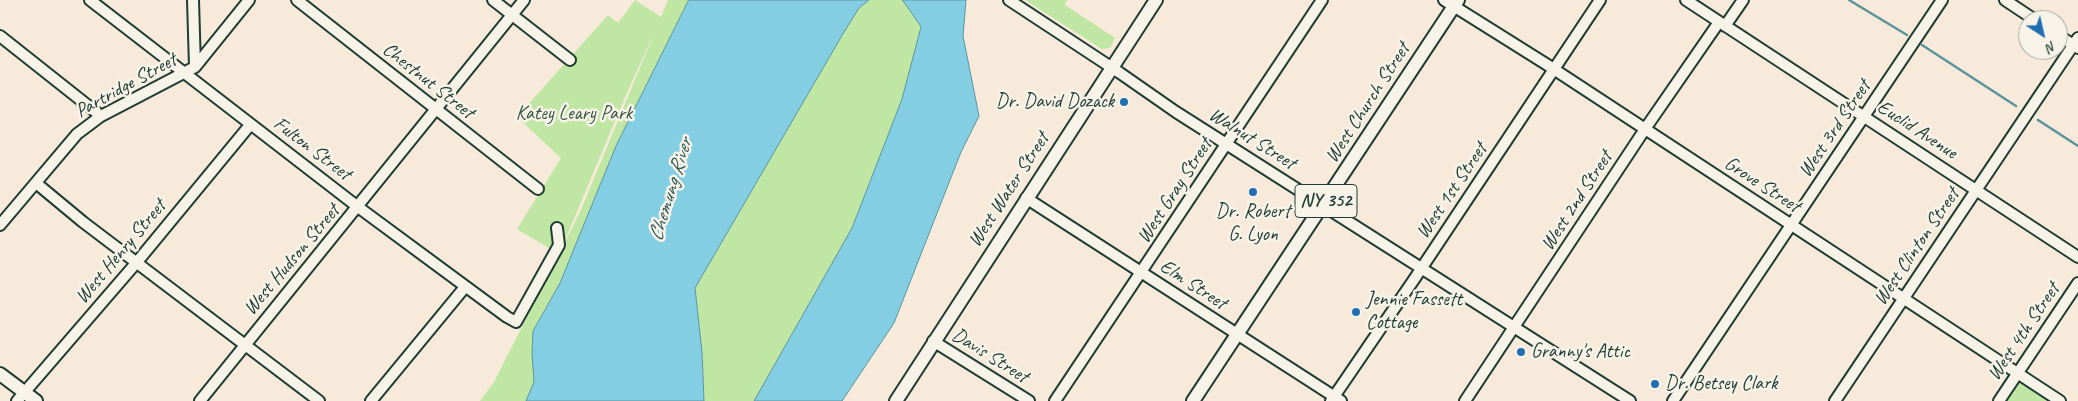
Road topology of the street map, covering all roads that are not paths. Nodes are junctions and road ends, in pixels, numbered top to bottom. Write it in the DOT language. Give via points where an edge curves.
graph roads {
  1 [pos="90,0"];
  2 [pos="193,0"];
  3 [pos="249,0"];
  4 [pos="297,0"];
  5 [pos="493,0"];
  6 [pos="524,0"];
  7 [pos="1009,0"];
  8 [pos="1156,0"];
  9 [pos="1322,0"];
  10 [pos="1600,0"];
  11 [pos="1686,0"];
  12 [pos="1743,0"];
  13 [pos="1942,0"];
  14 [pos="2005,0"];
  15 [pos="1452,2"];
  16 [pos="2020,10"];
  17 [pos="512,15"];
  18 [pos="1722,24"];
  19 [pos="0,36"];
  20 [pos="2076,44"];
  21 [pos="570,60"];
  22 [pos="195,67"];
  23 [pos="1112,68"];
  24 [pos="1554,69"];
  25 [pos="185,73"];
  26 [pos="434,109"];
  27 [pos="100,116"];
  28 [pos="1864,116"];
  29 [pos="250,125"];
  30 [pos="1645,129"];
  31 [pos="1226,145"];
  32 [pos="36,183"];
  33 [pos="538,189"];
  34 [pos="1976,190"];
  35 [pos="1026,198"];
  36 [pos="1324,205"];
  37 [pos="358,207"];
  38 [pos="0,225"];
  39 [pos="1791,226"];
  40 [pos="557,228"];
  41 [pos="2078,257"];
  42 [pos="136,262"];
  43 [pos="1422,267"];
  44 [pos="1142,273"];
  45 [pos="2078,283"];
  46 [pos="465,287"];
  47 [pos="1904,298"];
  48 [pos="1515,326"];
  49 [pos="1236,334"];
  50 [pos="934,342"];
  51 [pos="244,345"];
  52 [pos="2018,373"];
  53 [pos="0,374"];
  54 [pos="21,397"];
  55 [pos="1335,399"];
  56 [pos="36,401"];
  57 [pos="200,401"];
  58 [pos="319,401"];
  59 [pos="372,401"];
  60 [pos="896,401"];
  61 [pos="1029,401"];
  62 [pos="1055,401"];
  63 [pos="1192,401"];
  64 [pos="1465,401"];
  65 [pos="1630,401"];
  66 [pos="1673,401"];
  67 [pos="1835,401"];
  68 [pos="1999,401"];
  69 [pos="2060,401"];
  1 -- 25 [label="street, Fulton Street"];
  2 -- 22 [label="street"];
  3 -- 22 [label="street, Partridge Street"];
  4 -- 26 [label="street, Chestnut Street"];
  5 -- 17 [label="street"];
  6 -- 17 [label="street, West Hudson Street"];
  7 -- 23 [label="street, Walnut Street"];
  8 -- 23 [label="main road, West Water Street"];
  9 -- 31 [label="street, West Gray Street"];
  10 -- 24 [label="street, West 1st Street"];
  11 -- 18 [label="street, Euclid Avenue"];
  12 -- 18 [label="street, West 2nd Street"];
  13 -- 28 [label="street, West 3rd Street"];
  14 -- 16 [label="street"];
  15 -- 24 [label="street, Grove Street"];
  15 -- 36 [label="main road, West Church Street / NY 352"];
  17 -- 21 [label="street"];
  17 -- 26 [label="street, West Hudson Street"];
  18 -- 28 [label="street, Euclid Avenue"];
  18 -- 30 [label="street, West 2nd Street"];
  19 -- 27 [label="street"];
  20 -- 34 [label="street, West Clinton Street"];
  22 -- 25 [label="street, Partridge Street"];
  23 -- 31 [label="street, Walnut Street"];
  23 -- 35 [label="main road, West Water Street"];
  24 -- 30 [label="street, Grove Street"];
  24 -- 43 [label="street, West 1st Street"];
  25 -- 27 [label="street, Partridge Street"];
  25 -- 29 [label="street, Fulton Street"];
  26 -- 33 [label="street, Chestnut Street"];
  26 -- 37 [label="street, West Hudson Street"];
  27 -- 32 [label="street, Partridge Street" via="77,134"];
  28 -- 34 [label="street, Euclid Avenue"];
  28 -- 39 [label="street, West 3rd Street"];
  29 -- 37 [label="street, Fulton Street"];
  29 -- 42 [label="street, West Henry Street"];
  30 -- 39 [label="street, Grove Street"];
  30 -- 48 [label="street, West 2nd Street"];
  31 -- 36 [label="street, Walnut Street"];
  31 -- 44 [label="street, West Gray Street"];
  32 -- 38 [label="street, Partridge Street"];
  32 -- 42 [label="street"];
  34 -- 41 [label="street, Euclid Avenue"];
  34 -- 47 [label="street, West Clinton Street"];
  35 -- 44 [label="street, Elm Street"];
  35 -- 50 [label="main road, West Water Street"];
  36 -- 43 [label="street, Walnut Street"];
  36 -- 49 [label="main road, West Church Street / NY 352"];
  37 -- 46 [label="street, Fulton Street"];
  37 -- 51 [label="street, West Hudson Street"];
  39 -- 47 [label="street, Grove Street"];
  39 -- 66 [label="street, West 3rd Street"];
  40 -- 46 [label="street, Fulton Street" via="559,245 516,322"];
  42 -- 51 [label="street"];
  42 -- 54 [label="street, West Henry Street"];
  43 -- 48 [label="street, Walnut Street"];
  43 -- 55 [label="street, West 1st Street"];
  44 -- 49 [label="street, Elm Street"];
  44 -- 62 [label="street, West Gray Street"];
  45 -- 52 [label="street, West 4th Street"];
  46 -- 59 [label="street"];
  47 -- 52 [label="street, Grove Street"];
  47 -- 67 [label="street, West Clinton Street"];
  48 -- 64 [label="street, West 2nd Street"];
  48 -- 65 [label="street, Walnut Street"];
  49 -- 55 [label="street, Elm Street"];
  49 -- 63 [label="main road, West Church Street / NY 352"];
  50 -- 60 [label="main road, West Water Street"];
  50 -- 61 [label="street, Davis Street"];
  51 -- 57 [label="street, West Hudson Street"];
  51 -- 58 [label="street"];
  52 -- 68 [label="street, West 4th Street"];
  52 -- 69 [label="street, Grove Street"];
  53 -- 54 [label="main road"];
  54 -- 56 [label="main road"];
}
